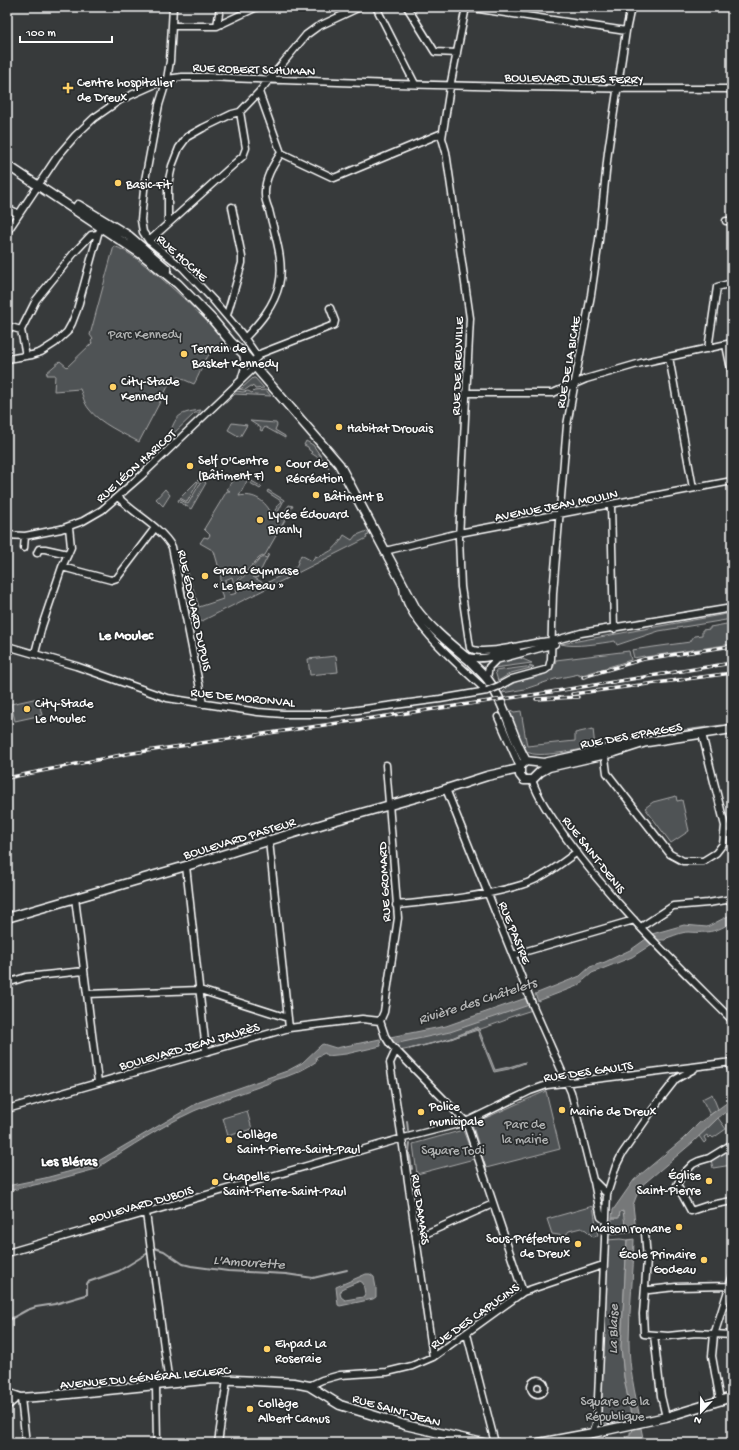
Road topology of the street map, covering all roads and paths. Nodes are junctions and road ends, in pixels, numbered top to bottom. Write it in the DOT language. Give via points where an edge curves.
graph roads {
  1 [pos="173,7"];
  2 [pos="220,7"];
  3 [pos="257,7"];
  4 [pos="360,7"];
  5 [pos="376,7"];
  6 [pos="407,7"];
  7 [pos="466,7"];
  8 [pos="631,7"];
  9 [pos="172,26"];
  10 [pos="216,26"];
  11 [pos="626,31"];
  12 [pos="457,53"];
  13 [pos="167,79"];
  14 [pos="270,80"];
  15 [pos="415,84"];
  16 [pos="450,86"];
  17 [pos="617,89"];
  18 [pos="732,89"];
  19 [pos="259,92"];
  20 [pos="240,112"];
  21 [pos="440,134"];
  22 [pos="281,153"];
  23 [pos="7,159"];
  24 [pos="7,165"];
  25 [pos="40,183"];
  26 [pos="232,207"];
  27 [pos="7,208"];
  28 [pos="19,214"];
  29 [pos="168,223"];
  30 [pos="101,227"];
  31 [pos="7,232"];
  32 [pos="149,241"];
  33 [pos="732,283"];
  34 [pos="330,308"];
  35 [pos="227,315"];
  36 [pos="7,326"];
  37 [pos="21,330"];
  38 [pos="247,341"];
  39 [pos="729,344"];
  40 [pos="708,348"];
  41 [pos="244,353"];
  42 [pos="26,356"];
  43 [pos="258,356"];
  44 [pos="669,357"];
  45 [pos="7,359"];
  46 [pos="253,365"];
  47 [pos="732,374"];
  48 [pos="239,382"];
  49 [pos="575,383"];
  50 [pos="466,393"];
  51 [pos="732,481"];
  52 [pos="693,488"];
  53 [pos="118,497"];
  54 [pos="611,504"];
  55 [pos="559,517"];
  56 [pos="69,527"];
  57 [pos="155,528"];
  58 [pos="459,533"];
  59 [pos="7,535"];
  60 [pos="25,536"];
  61 [pos="24,548"];
  62 [pos="385,551"];
  63 [pos="37,553"];
  64 [pos="68,554"];
  65 [pos="62,567"];
  66 [pos="403,587"];
  67 [pos="732,608"];
  68 [pos="614,629"];
  69 [pos="552,643"];
  70 [pos="7,646"];
  71 [pos="35,653"];
  72 [pos="462,654"];
  73 [pos="487,678"];
  74 [pos="487,691"];
  75 [pos="203,704"];
  76 [pos="498,717"];
  77 [pos="732,729"];
  78 [pos="702,734"];
  79 [pos="604,752"];
  80 [pos="531,762"];
  81 [pos="386,764"];
  82 [pos="520,771"];
  83 [pos="539,774"];
  84 [pos="532,780"];
  85 [pos="446,789"];
  86 [pos="389,805"];
  87 [pos="732,824"];
  88 [pos="725,826"];
  89 [pos="269,841"];
  90 [pos="577,852"];
  91 [pos="186,866"];
  92 [pos="488,893"];
  93 [pos="75,898"];
  94 [pos="732,899"];
  95 [pos="396,905"];
  96 [pos="7,918"];
  97 [pos="634,920"];
  98 [pos="641,928"];
  99 [pos="513,956"];
  100 [pos="84,971"];
  101 [pos="7,983"];
  102 [pos="200,990"];
  103 [pos="87,994"];
  104 [pos="288,1018"];
  105 [pos="732,1020"];
  106 [pos="380,1021"];
  107 [pos="289,1028"];
  108 [pos="396,1050"];
  109 [pos="206,1051"];
  110 [pos="731,1062"];
  111 [pos="697,1067"];
  112 [pos="732,1072"];
  113 [pos="98,1082"];
  114 [pos="567,1082"];
  115 [pos="7,1109"];
  116 [pos="466,1122"];
  117 [pos="402,1139"];
  118 [pos="732,1144"];
  119 [pos="593,1180"];
  120 [pos="607,1194"];
  121 [pos="732,1201"];
  122 [pos="493,1204"];
  123 [pos="146,1213"];
  124 [pos="605,1220"];
  125 [pos="645,1233"];
  126 [pos="416,1238"];
  127 [pos="7,1253"];
  128 [pos="603,1265"];
  129 [pos="732,1278"];
  130 [pos="730,1286"];
  131 [pos="649,1290"];
  132 [pos="523,1292"];
  133 [pos="467,1334"];
  134 [pos="654,1335"];
  135 [pos="714,1335"];
  136 [pos="732,1335"];
  137 [pos="433,1357"];
  138 [pos="227,1380"];
  139 [pos="169,1384"];
  140 [pos="156,1385"];
  141 [pos="309,1386"];
  142 [pos="14,1396"];
  143 [pos="732,1396"];
  144 [pos="720,1401"];
  145 [pos="7,1405"];
  146 [pos="666,1417"];
  147 [pos="597,1421"];
  148 [pos="605,1430"];
  149 [pos="593,1433"];
  150 [pos="26,1443"];
  151 [pos="157,1443"];
  152 [pos="218,1443"];
  153 [pos="483,1443"];
  154 [pos="495,1443"];
  155 [pos="542,1443"];
  1 -- 9 [label="street, RUE HOCHE"];
  2 -- 10 [label="street"];
  3 -- 10 [label="street"];
  4 -- 14 [label="street" via="317,27 306,35"];
  5 -- 15 [label="street"];
  6 -- 12 [label="street" via="435,52"];
  7 -- 11 [label="street"];
  7 -- 12 [label="street, RUE DE RIEUVILLE"];
  8 -- 11 [label="street, RUE DE LA BICHE"];
  9 -- 10 [label="street"];
  9 -- 13 [label="street, RUE HOCHE"];
  11 -- 17 [label="street, RUE DE LA BICHE"];
  12 -- 16 [label="street, RUE DE RIEUVILLE"];
  13 -- 14 [label="street, RUE ROBERT SCHUMAN" via="190,77"];
  13 -- 25 [label="street, RUE ROBERT SCHUMAN" via="120,100 89,122 65,148"];
  13 -- 32 [label="street, RUE HOCHE" via="159,105 144,180 141,220 143,232"];
  14 -- 15 [label="street, RUE ROBERT SCHUMAN"];
  14 -- 19 [label="street"];
  15 -- 16 [label="street, BOULEVARD JULES FERRY"];
  16 -- 17 [label="street, BOULEVARD JULES FERRY"];
  16 -- 50 [label="street, RUE DE RIEUVILLE" via="442,138 470,318"];
  17 -- 18 [label="street, BOULEVARD JULES FERRY"];
  17 -- 49 [label="street, RUE DE LA BICHE" via="599,240"];
  19 -- 20 [label="street"];
  19 -- 22 [label="street"];
  20 -- 29 [label="street" via="246,148 243,156"];
  20 -- 29 [label="street" via="187,137 179,148 168,184"];
  21 -- 22 [label="street" via="334,178"];
  22 -- 38 [label="street" via="266,181 265,194 280,255 280,284 268,310"];
  23 -- 25 [label="main road"];
  24 -- 25 [label="main road"];
  25 -- 28 [label="street, RUE ROBERT SCHUMAN"];
  25 -- 30 [label="main road"];
  26 -- 35 [label="street" via="242,263"];
  27 -- 28 [label="street"];
  28 -- 31 [label="street, RUE ROBERT SCHUMAN"];
  29 -- 32 [label="street"];
  30 -- 37 [label="street" via="74,253 36,300"];
  30 -- 41 [label="main road" via="144,256 178,284"];
  30 -- 42 [label="street" via="72,324 50,347"];
  32 -- 35 [label="street, RUE HOCHE" via="183,268"];
  33 -- 40 [label="street" via="717,287"];
  34 -- 43 [label="street" via="335,322 333,325"];
  35 -- 38 [label="street, RUE HOCHE"];
  36 -- 37 [label="street"];
  37 -- 42 [label="street"];
  38 -- 41 [label="street" via="248,349"];
  38 -- 43 [label="street, RUE HOCHE"];
  39 -- 40 [label="street"];
  39 -- 47 [label="street"];
  40 -- 44 [label="street"];
  41 -- 46 [label="main road"];
  41 -- 48 [label="street" via="245,370"];
  42 -- 45 [label="street"];
  43 -- 46 [label="street, RUE LÉON HARICOT"];
  44 -- 49 [label="street"];
  44 -- 52 [label="street"];
  46 -- 48 [label="street, RUE LÉON HARICOT"];
  46 -- 62 [label="main road" via="337,461"];
  48 -- 53 [label="street, RUE LÉON HARICOT"];
  49 -- 50 [label="street" via="553,393"];
  49 -- 55 [label="street, RUE DE LA BICHE" via="567,425"];
  50 -- 58 [label="street, RUE DE RIEUVILLE"];
  51 -- 52 [label="street, AVENUE JEAN MOULIN"];
  52 -- 54 [label="street, AVENUE JEAN MOULIN"];
  53 -- 56 [label="street, RUE LÉON HARICOT" via="96,514"];
  53 -- 57 [label="street, RUE ÉDOUARD DUPUIS"];
  54 -- 55 [label="street, AVENUE JEAN MOULIN"];
  54 -- 68 [label="street"];
  55 -- 58 [label="street, AVENUE JEAN MOULIN"];
  55 -- 69 [label="street, RUE DE LA BICHE"];
  56 -- 60 [label="street, RUE LÉON HARICOT"];
  56 -- 64 [label="street" via="71,547"];
  57 -- 65 [label="street" via="117,578 111,580"];
  57 -- 75 [label="street, RUE ÉDOUARD DUPUIS" via="173,549"];
  58 -- 62 [label="street, AVENUE JEAN MOULIN"];
  58 -- 69 [label="street, RUE DE RIEUVILLE" via="461,587 470,648 483,651"];
  59 -- 60 [label="street, RUE LÉON HARICOT"];
  60 -- 61 [label="street"];
  62 -- 66 [label="main road"];
  63 -- 64 [label="street" via="39,549 45,549"];
  64 -- 65 [label="street"];
  65 -- 71 [label="street"];
  66 -- 72 [label="main road" via="421,616"];
  66 -- 74 [label="street" via="405,599 428,633"];
  67 -- 68 [label="street"];
  68 -- 69 [label="street"];
  69 -- 72 [label="street" via="485,658"];
  69 -- 73 [label="street" via="496,660 489,667"];
  69 -- 74 [label="street, RUE DE MORONVAL, bridge" via="551,659 547,668 512,679"];
  70 -- 71 [label="street, RUE DE MORONVAL"];
  71 -- 75 [label="street, RUE DE MORONVAL" via="167,698"];
  72 -- 73 [label="main road"];
  73 -- 80 [label="main road" via="505,710 515,736"];
  74 -- 75 [label="street, RUE DE MORONVAL" via="440,700 327,714 283,714"];
  76 -- 82 [label="street"];
  77 -- 78 [label="main road, RUE DES EPARGES"];
  78 -- 79 [label="main road, RUE DES EPARGES"];
  78 -- 88 [label="street"];
  79 -- 80 [label="main road, RUE DES EPARGES" via="550,762"];
  79 -- 83 [label="main road" via="549,767"];
  79 -- 88 [label="street" via="607,773 670,854 683,861 703,861 720,850"];
  80 -- 82 [label="main road" via="522,764"];
  80 -- 83 [label="main road" via="539,768"];
  81 -- 86 [label="street, RUE GROMARD"];
  82 -- 84 [label="main road" via="528,781"];
  82 -- 85 [label="main road, BOULEVARD PASTEUR" via="477,779"];
  83 -- 84 [label="main road"];
  84 -- 90 [label="street, RUE SAINT-DENIS" via="541,801"];
  85 -- 86 [label="main road, BOULEVARD PASTEUR"];
  85 -- 92 [label="street, RUE PASTRE"];
  86 -- 89 [label="main road, BOULEVARD PASTEUR"];
  86 -- 95 [label="street, RUE GROMARD"];
  87 -- 88 [label="street"];
  89 -- 91 [label="main road, BOULEVARD PASTEUR"];
  89 -- 104 [label="street"];
  90 -- 92 [label="street" via="550,871 522,885"];
  90 -- 97 [label="street, RUE SAINT-DENIS"];
  91 -- 93 [label="main road, BOULEVARD PASTEUR"];
  91 -- 102 [label="street"];
  92 -- 95 [label="street"];
  92 -- 99 [label="street, RUE PASTRE"];
  93 -- 96 [label="main road, BOULEVARD PASTEUR"];
  93 -- 100 [label="street"];
  94 -- 98 [label="street" via="673,906"];
  95 -- 106 [label="street, RUE GROMARD" via="398,918 384,1012"];
  97 -- 98 [label="street, RUE SAINT-DENIS"];
  97 -- 99 [label="street"];
  98 -- 105 [label="street, RUE SAINT-DENIS"];
  99 -- 114 [label="street, RUE PASTRE"];
  100 -- 101 [label="street" via="26,978"];
  100 -- 103 [label="street"];
  102 -- 103 [label="street"];
  102 -- 104 [label="street"];
  102 -- 109 [label="street"];
  103 -- 113 [label="street"];
  104 -- 107 [label="street"];
  106 -- 107 [label="street, BOULEVARD JEAN JAURÈS" via="362,1019"];
  106 -- 108 [label="street" via="385,1036"];
  107 -- 109 [label="street, BOULEVARD JEAN JAURÈS"];
  108 -- 116 [label="street"];
  108 -- 117 [label="street, RUE DAMARS" via="390,1063"];
  109 -- 113 [label="street, BOULEVARD JEAN JAURÈS"];
  110 -- 111 [label="street, RUE DES GAULTS"];
  110 -- 112 [label="street"];
  111 -- 114 [label="street, RUE DES GAULTS"];
  111 -- 120 [label="street" via="676,1079 658,1102 622,1154"];
  113 -- 115 [label="street, BOULEVARD JEAN JAURÈS"];
  114 -- 116 [label="street, RUE DES GAULTS" via="530,1091"];
  114 -- 119 [label="street, RUE PASTRE"];
  116 -- 117 [label="street, BOULEVARD DUBOIS"];
  116 -- 122 [label="street"];
  117 -- 123 [label="street, BOULEVARD DUBOIS"];
  117 -- 126 [label="street, RUE DAMARS"];
  118 -- 121 [label="street" via="710,1158 693,1164 684,1172 677,1187 691,1211"];
  119 -- 120 [label="street"];
  119 -- 124 [label="street, RUE PASTRE" via="601,1217"];
  120 -- 124 [label="street"];
  122 -- 126 [label="street"];
  122 -- 132 [label="street"];
  123 -- 127 [label="street, BOULEVARD DUBOIS"];
  123 -- 139 [label="street"];
  124 -- 128 [label="street"];
  125 -- 134 [label="street" via="647,1260 644,1334"];
  126 -- 137 [label="street, RUE DAMARS"];
  128 -- 132 [label="street, RUE DES CAPUCINS"];
  128 -- 147 [label="street"];
  129 -- 130 [label="street"];
  130 -- 131 [label="street"];
  130 -- 135 [label="street"];
  132 -- 133 [label="street, RUE DES CAPUCINS"];
  133 -- 137 [label="street, RUE DES CAPUCINS"];
  133 -- 154 [label="street"];
  134 -- 135 [label="street"];
  134 -- 146 [label="street"];
  135 -- 136 [label="street"];
  135 -- 144 [label="street" via="712,1356"];
  137 -- 141 [label="street, RUE DES CAPUCINS" via="412,1366 340,1375"];
  138 -- 139 [label="main road, AVENUE DU GÉNÉRAL LECLERC"];
  138 -- 141 [label="main road, AVENUE DU GÉNÉRAL LECLERC"];
  138 -- 152 [label="street"];
  139 -- 140 [label="main road, AVENUE DU GÉNÉRAL LECLERC"];
  140 -- 142 [label="main road, AVENUE DU GÉNÉRAL LECLERC" via="96,1392"];
  140 -- 151 [label="street"];
  141 -- 153 [label="main road, RUE SAINT-JEAN" via="340,1405"];
  142 -- 145 [label="main road"];
  142 -- 150 [label="street"];
  143 -- 144 [label="main road"];
  144 -- 146 [label="main road"];
  146 -- 148 [label="main road"];
  147 -- 148 [label="street"];
  147 -- 149 [label="street"];
  148 -- 149 [label="main road"];
  149 -- 155 [label="main road"];
}
